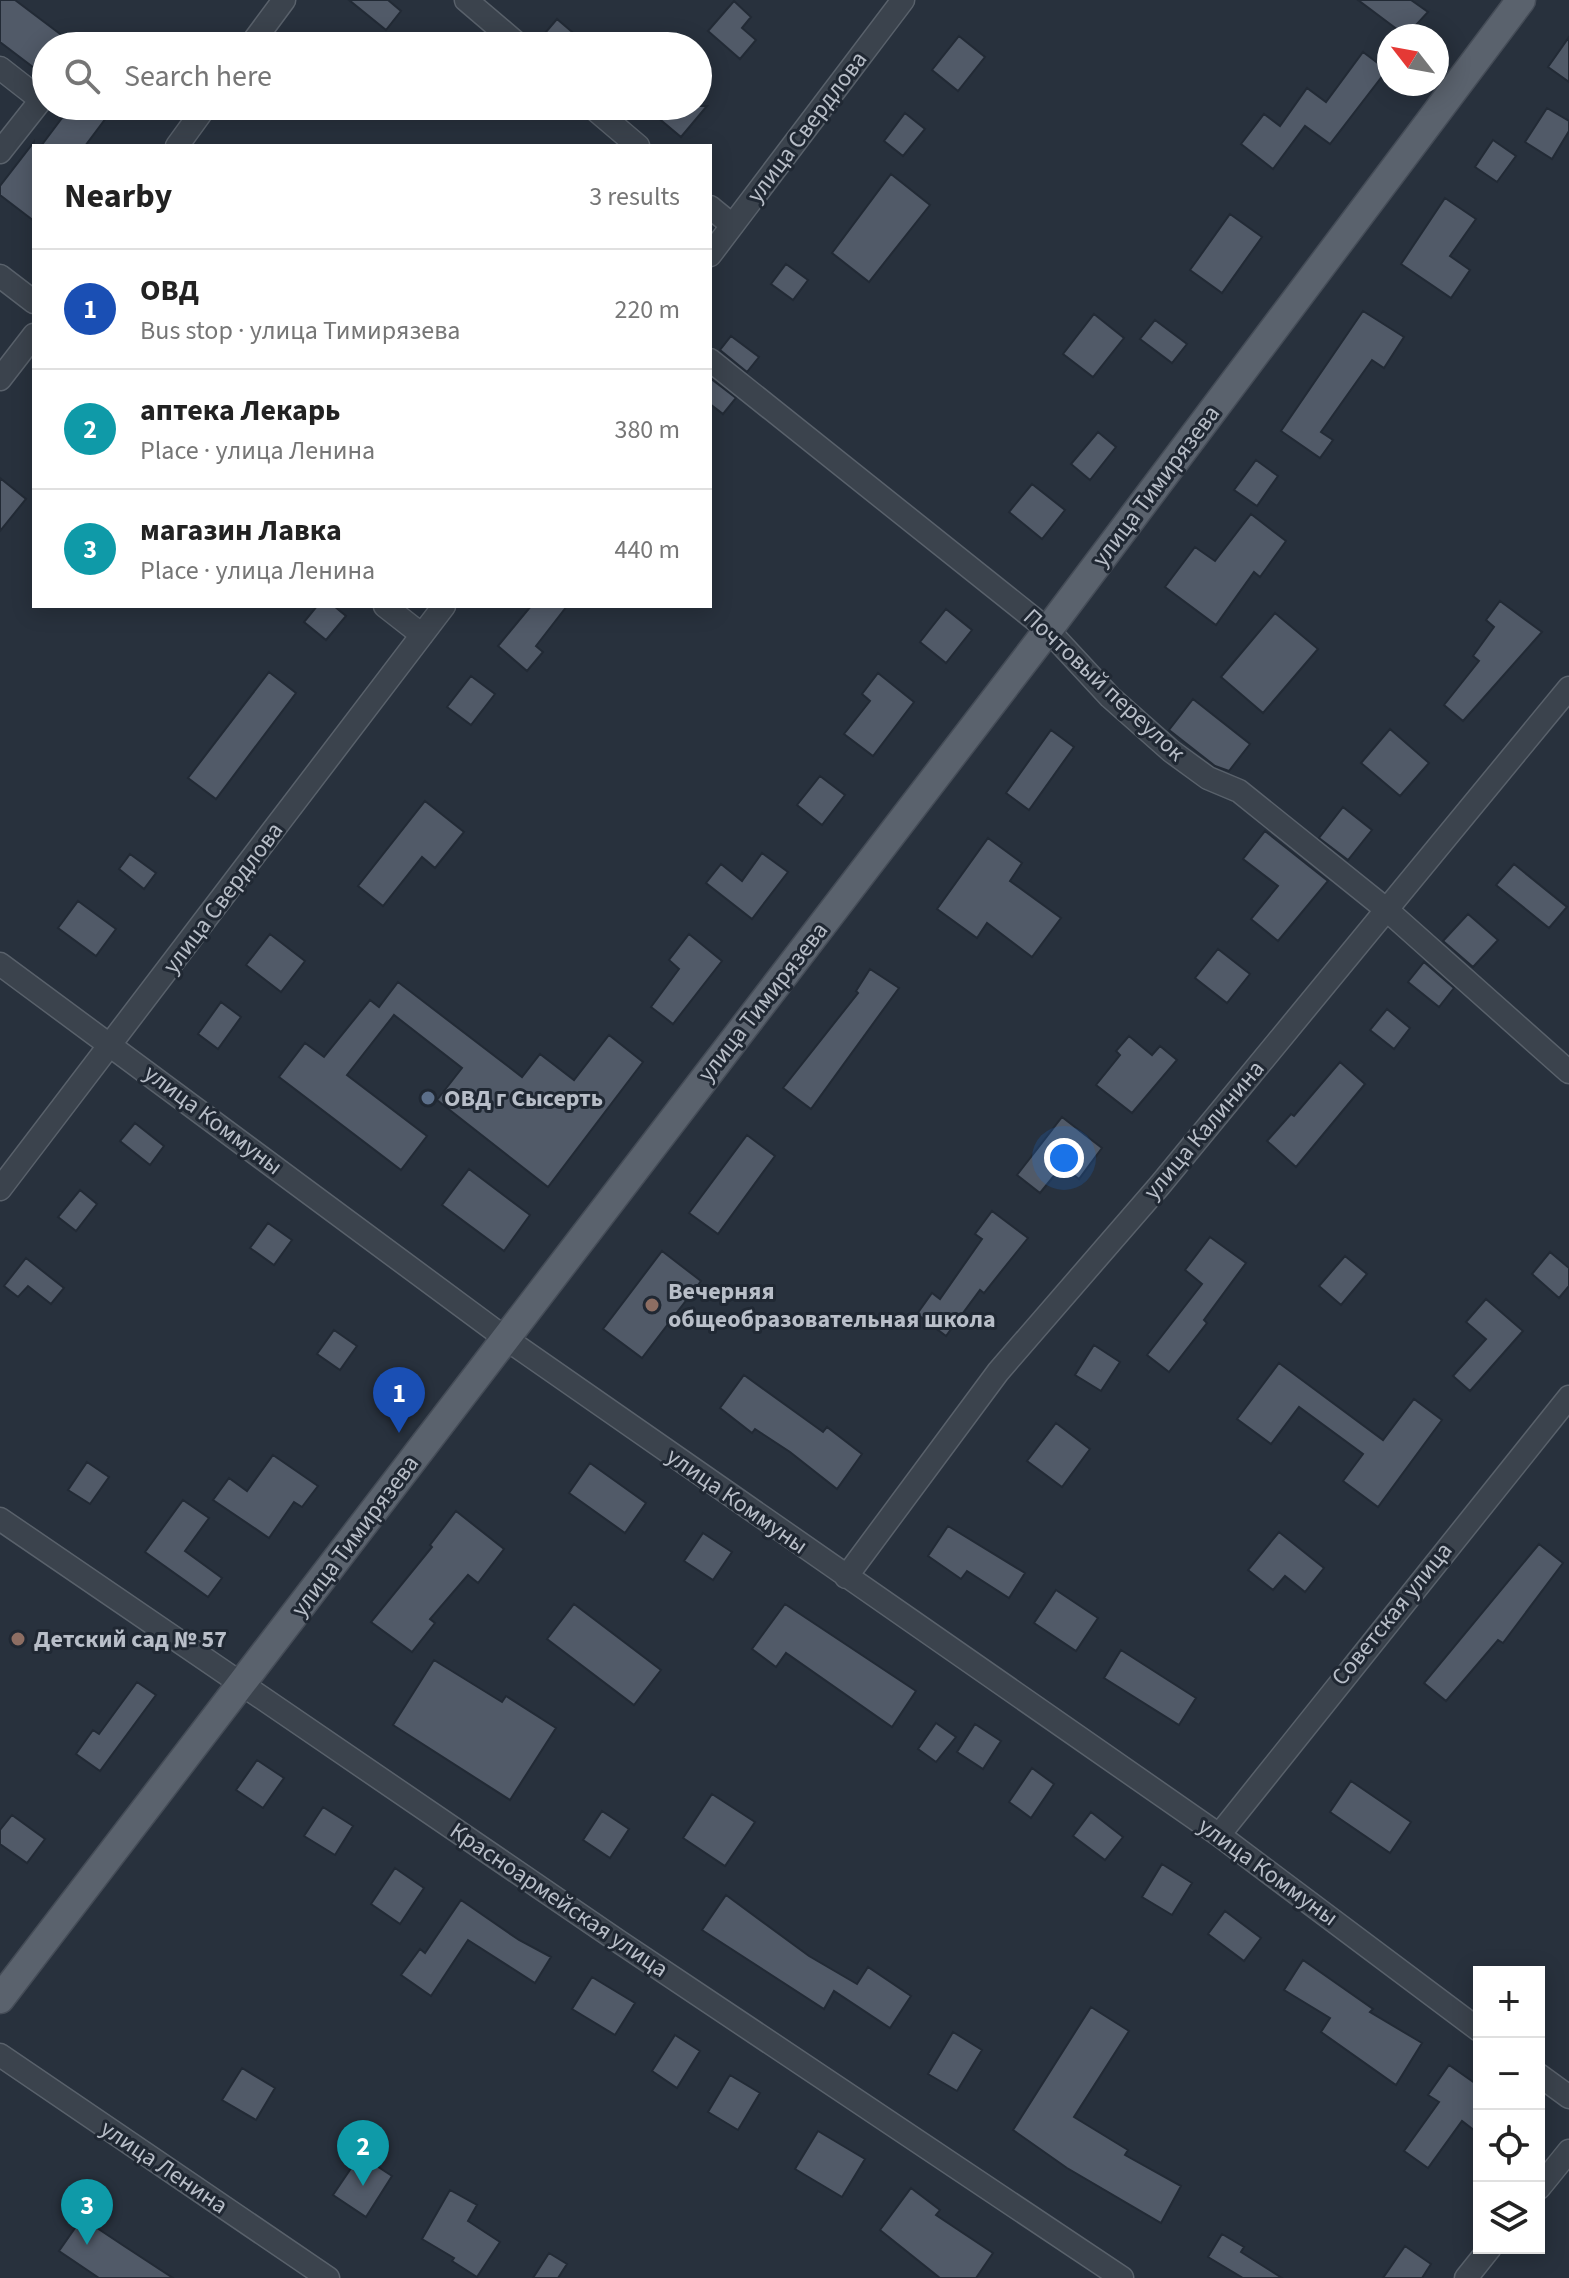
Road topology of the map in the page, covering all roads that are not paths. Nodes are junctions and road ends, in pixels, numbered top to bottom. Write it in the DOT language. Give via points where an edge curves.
graph roads {
  1 [pos="284,0"];
  2 [pos="466,0"];
  3 [pos="903,0"];
  4 [pos="1521,0"];
  5 [pos="260,32"];
  6 [pos="504,32"];
  7 [pos="0,68"];
  8 [pos="32,93"];
  9 [pos="32,111"];
  10 [pos="196,120"];
  11 [pos="607,120"];
  12 [pos="178,144"];
  13 [pos="636,144"];
  14 [pos="0,152"];
  15 [pos="712,209"];
  16 [pos="732,225"];
  17 [pos="712,252"];
  18 [pos="0,276"];
  19 [pos="32,300"];
  20 [pos="32,339"];
  21 [pos="712,362"];
  22 [pos="0,379"];
  23 [pos="388,608"];
  24 [pos="442,608"];
  25 [pos="1048,630"];
  26 [pos="422,635"];
  27 [pos="1569,688"];
  28 [pos="1387,910"];
  29 [pos="0,964"];
  30 [pos="111,1044"];
  31 [pos="1569,1072"];
  32 [pos="0,1189"];
  33 [pos="505,1338"];
  34 [pos="1569,1397"];
  35 [pos="0,1519"];
  36 [pos="846,1577"];
  37 [pos="243,1685"];
  38 [pos="1219,1835"];
  39 [pos="0,1999"];
  40 [pos="1473,2026"];
  41 [pos="0,2055"];
  42 [pos="1545,2079"];
  43 [pos="1569,2097"];
  44 [pos="1569,2151"];
  45 [pos="1544,2182"];
  46 [pos="1485,2254"];
  47 [pos="328,2278"];
  48 [pos="1122,2278"];
  49 [pos="1466,2278"];
  1 -- 5 [label="street"];
  2 -- 6 [label="street"];
  3 -- 16 [label="street, улица Свердлова"];
  4 -- 25 [label="main road, улица Тимирязева"];
  7 -- 8 [label="street"];
  9 -- 14 [label="street"];
  10 -- 12 [label="street"];
  11 -- 13 [label="street"];
  15 -- 16 [label="street"];
  16 -- 17 [label="street, улица Свердлова"];
  18 -- 19 [label="street"];
  20 -- 22 [label="street"];
  21 -- 25 [label="street, Почтовый переулок"];
  23 -- 26 [label="street"];
  24 -- 26 [label="street, улица Свердлова"];
  25 -- 28 [label="street, Почтовый переулок" via="1110,697 1171,751 1208,778 1239,791"];
  25 -- 33 [label="main road, улица Тимирязева"];
  26 -- 30 [label="street, улица Свердлова"];
  27 -- 28 [label="street, улица Калинина"];
  28 -- 31 [label="street, Почтовый переулок"];
  28 -- 36 [label="street, улица Калинина" via="998,1372"];
  29 -- 30 [label="street, улица Коммуны"];
  30 -- 32 [label="street, улица Свердлова"];
  30 -- 33 [label="street, улица Коммуны"];
  33 -- 36 [label="street, улица Коммуны"];
  33 -- 37 [label="main road, улица Тимирязева"];
  34 -- 38 [label="street, Советская улица"];
  35 -- 37 [label="street, Красноармейская улица"];
  36 -- 38 [label="street, улица Коммуны"];
  37 -- 39 [label="main road, улица Тимирязева"];
  37 -- 48 [label="street, Красноармейская улица"];
  38 -- 40 [label="street, улица Коммуны"];
  41 -- 47 [label="street, улица Ленина"];
  42 -- 43 [label="street"];
  44 -- 45 [label="street"];
  46 -- 49 [label="street"];
}
